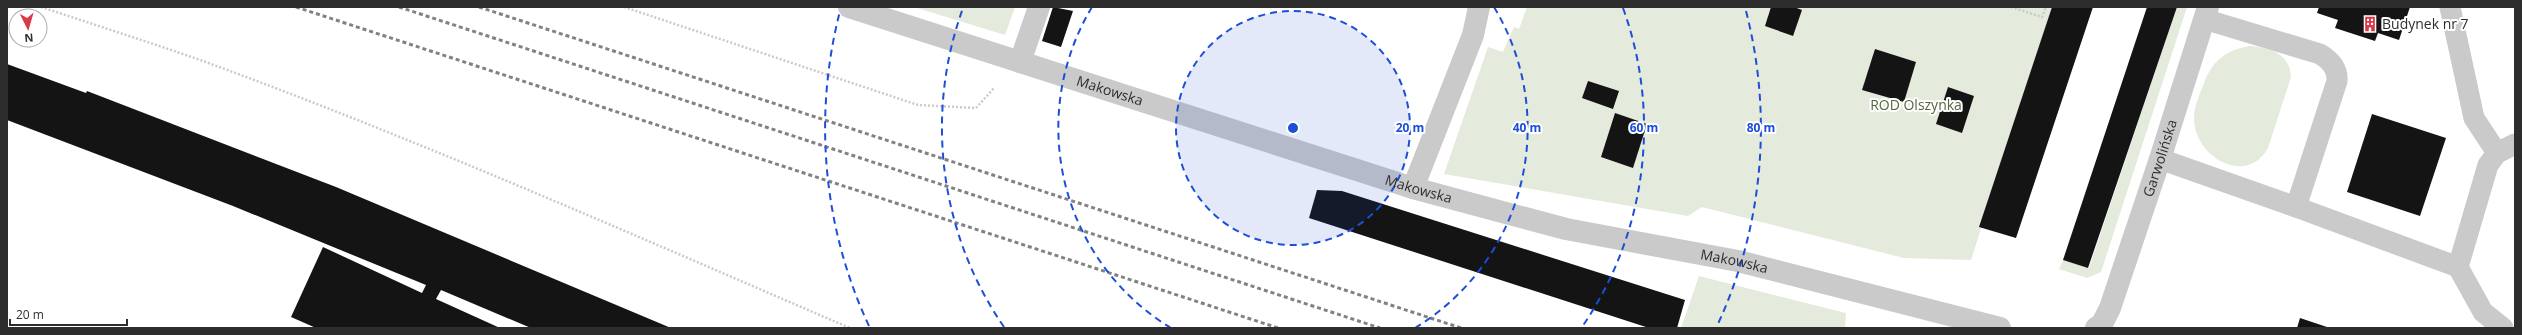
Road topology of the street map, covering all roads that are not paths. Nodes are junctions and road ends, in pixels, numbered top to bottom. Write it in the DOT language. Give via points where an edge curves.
graph roads {
  1 [pos="849,7"];
  2 [pos="1038,7"];
  3 [pos="1479,7"];
  4 [pos="2450,7"];
  5 [pos="2206,13"];
  6 [pos="1020,62"];
  7 [pos="2506,149"];
  8 [pos="2160,159"];
  9 [pos="1413,188"];
  10 [pos="2296,207"];
  11 [pos="2458,267"];
  12 [pos="2000,328"];
  13 [pos="2096,328"];
  14 [pos="2503,328"];
  1 -- 6 [label="street, Makowska"];
  2 -- 6 [label="street"];
  3 -- 9 [label="street" via="1473,35"];
  4 -- 7 [label="lane" via="2474,118"];
  5 -- 8 [label="street, Garwolińska"];
  5 -- 10 [label="lane" via="2320,54 2331,62 2337,81"];
  6 -- 9 [label="street, Makowska"];
  7 -- 11 [label="lane" via="2488,165"];
  8 -- 10 [label="lane"];
  8 -- 13 [label="street, Garwolińska" via="2110,308 2102,324"];
  9 -- 12 [label="street, Makowska" via="1566,229 1738,261"];
  10 -- 11 [label="lane"];
  11 -- 14 [label="lane" via="2482,312"];
}
